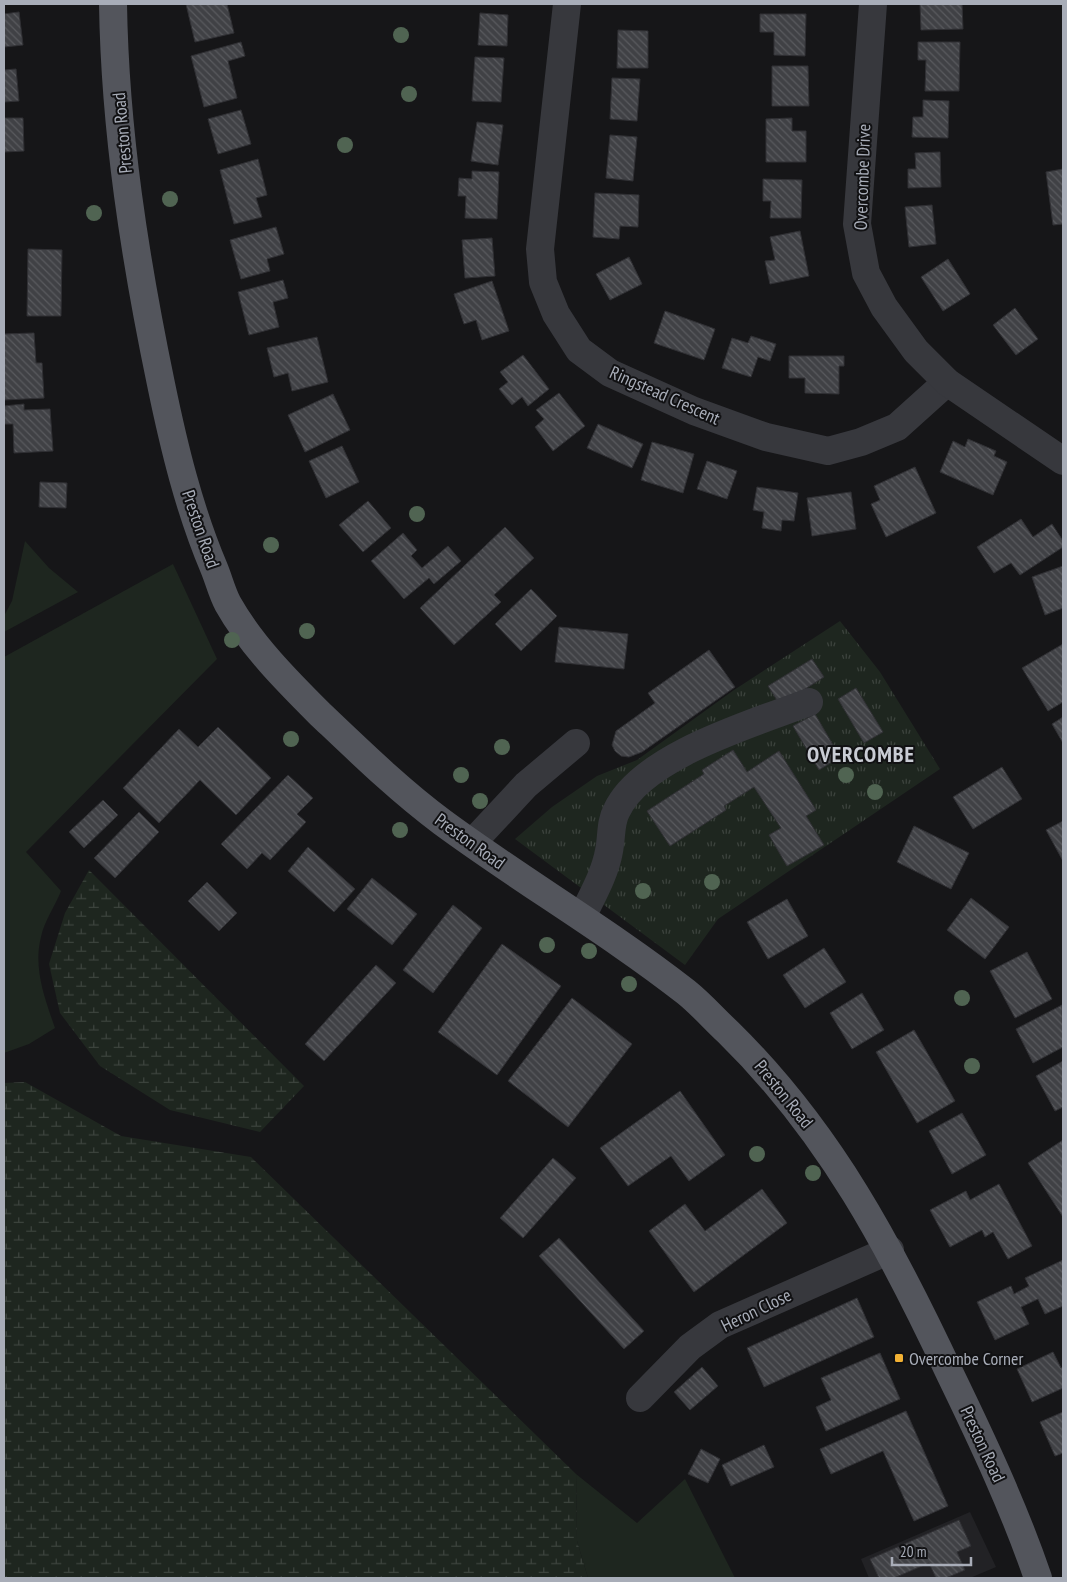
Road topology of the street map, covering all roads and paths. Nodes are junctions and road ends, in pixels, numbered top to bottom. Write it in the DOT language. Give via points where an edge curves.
graph roads {
  1 [pos="113,4"];
  2 [pos="567,4"];
  3 [pos="873,4"];
  4 [pos="947,382"];
  5 [pos="1063,462"];
  6 [pos="808,702"];
  7 [pos="576,743"];
  8 [pos="472,843"];
  9 [pos="582,917"];
  10 [pos="890,1250"];
  11 [pos="640,1398"];
  12 [pos="1038,1578"];
  1 -- 8 [label="main road, Preston Road" via="121,138 148,321 170,428 199,533 228,604 252,638 309,703 441,821"];
  2 -- 4 [label="street, Ringstead Crescent" via="540,249 544,282 556,314 579,350 610,373 694,411 766,437 828,451 897,427"];
  3 -- 4 [label="street, Overcombe Drive" via="857,224 866,273 884,307 916,351"];
  4 -- 5 [label="street"];
  6 -- 9 [label="street" via="692,748 663,764 631,791 617,810 610,851"];
  7 -- 8 [label="street" via="526,785"];
  8 -- 9 [label="main road, Preston Road"];
  9 -- 10 [label="main road, Preston Road" via="690,994 766,1068 836,1160"];
  10 -- 11 [label="street, Heron Close" via="720,1325 690,1347"];
  10 -- 12 [label="main road, Preston Road" via="1015,1512"];
}
